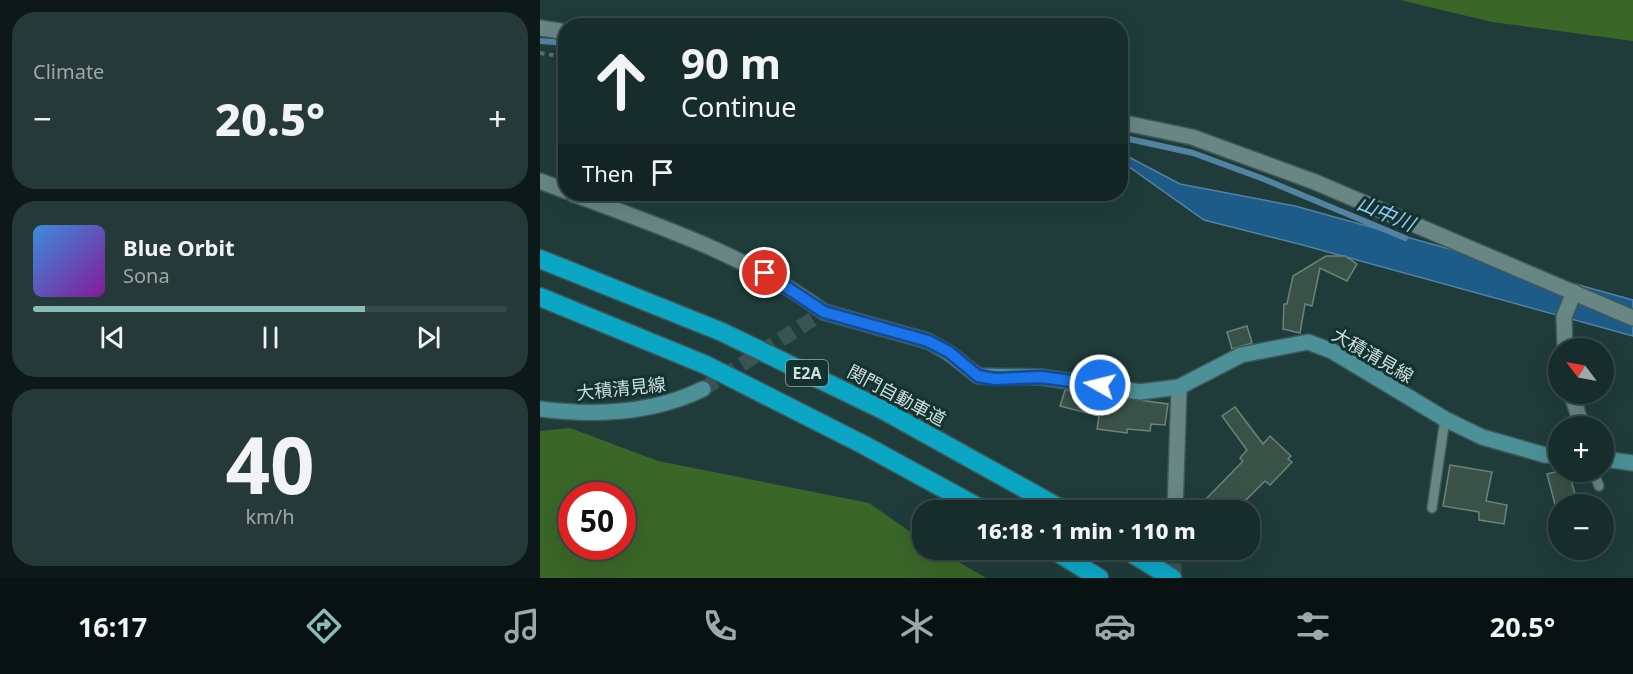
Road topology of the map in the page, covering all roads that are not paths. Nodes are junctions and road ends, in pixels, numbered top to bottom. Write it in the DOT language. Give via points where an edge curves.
graph roads {
  1 [pos="540,28"];
  2 [pos="558,31"];
  3 [pos="1128,124"];
  4 [pos="540,181"];
  5 [pos="558,188"];
  6 [pos="591,201"];
  7 [pos="540,259"];
  8 [pos="1572,295"];
  9 [pos="540,297"];
  10 [pos="824,312"];
  11 [pos="1633,318"];
  12 [pos="1565,338"];
  13 [pos="1179,387"];
  14 [pos="703,389"];
  15 [pos="540,409"];
  16 [pos="1446,419"];
  17 [pos="1548,455"];
  18 [pos="1614,460"];
  19 [pos="1633,463"];
  20 [pos="1597,482"];
  21 [pos="1599,486"];
  22 [pos="965,500"];
  23 [pos="1045,500"];
  24 [pos="1178,500"];
  25 [pos="1432,508"];
  26 [pos="1070,560"];
  27 [pos="1143,560"];
  28 [pos="1099,578"];
  29 [pos="1172,578"];
  1 -- 2 [label="street"];
  3 -- 8 [label="street" via="1192,137 1315,182"];
  4 -- 5 [label="street"];
  6 -- 10 [label="street" via="747,263"];
  7 -- 23 [label="highway, 関門自動車道 / E2A" via="722,332 883,410"];
  8 -- 11 [label="street"];
  8 -- 12 [label="street" via="1564,317"];
  9 -- 22 [label="highway, E2A" via="706,365"];
  10 -- 13 [label="main road, 大積清見線" via="928,341 949,352 978,376 1041,377 1140,392"];
  13 -- 16 [label="main road, 大積清見線" via="1241,355 1308,342 1332,351"];
  13 -- 24 [label="street"];
  14 -- 15 [label="main road, 大積清見線" via="676,402 629,410 570,413"];
  16 -- 17 [label="main road, 大積清見線" via="1482,437"];
  16 -- 25 [label="lane"];
  18 -- 19 [label="main road"];
  20 -- 21 [label="lane"];
  26 -- 28 [label="highway"];
  27 -- 29 [label="highway"];
}
